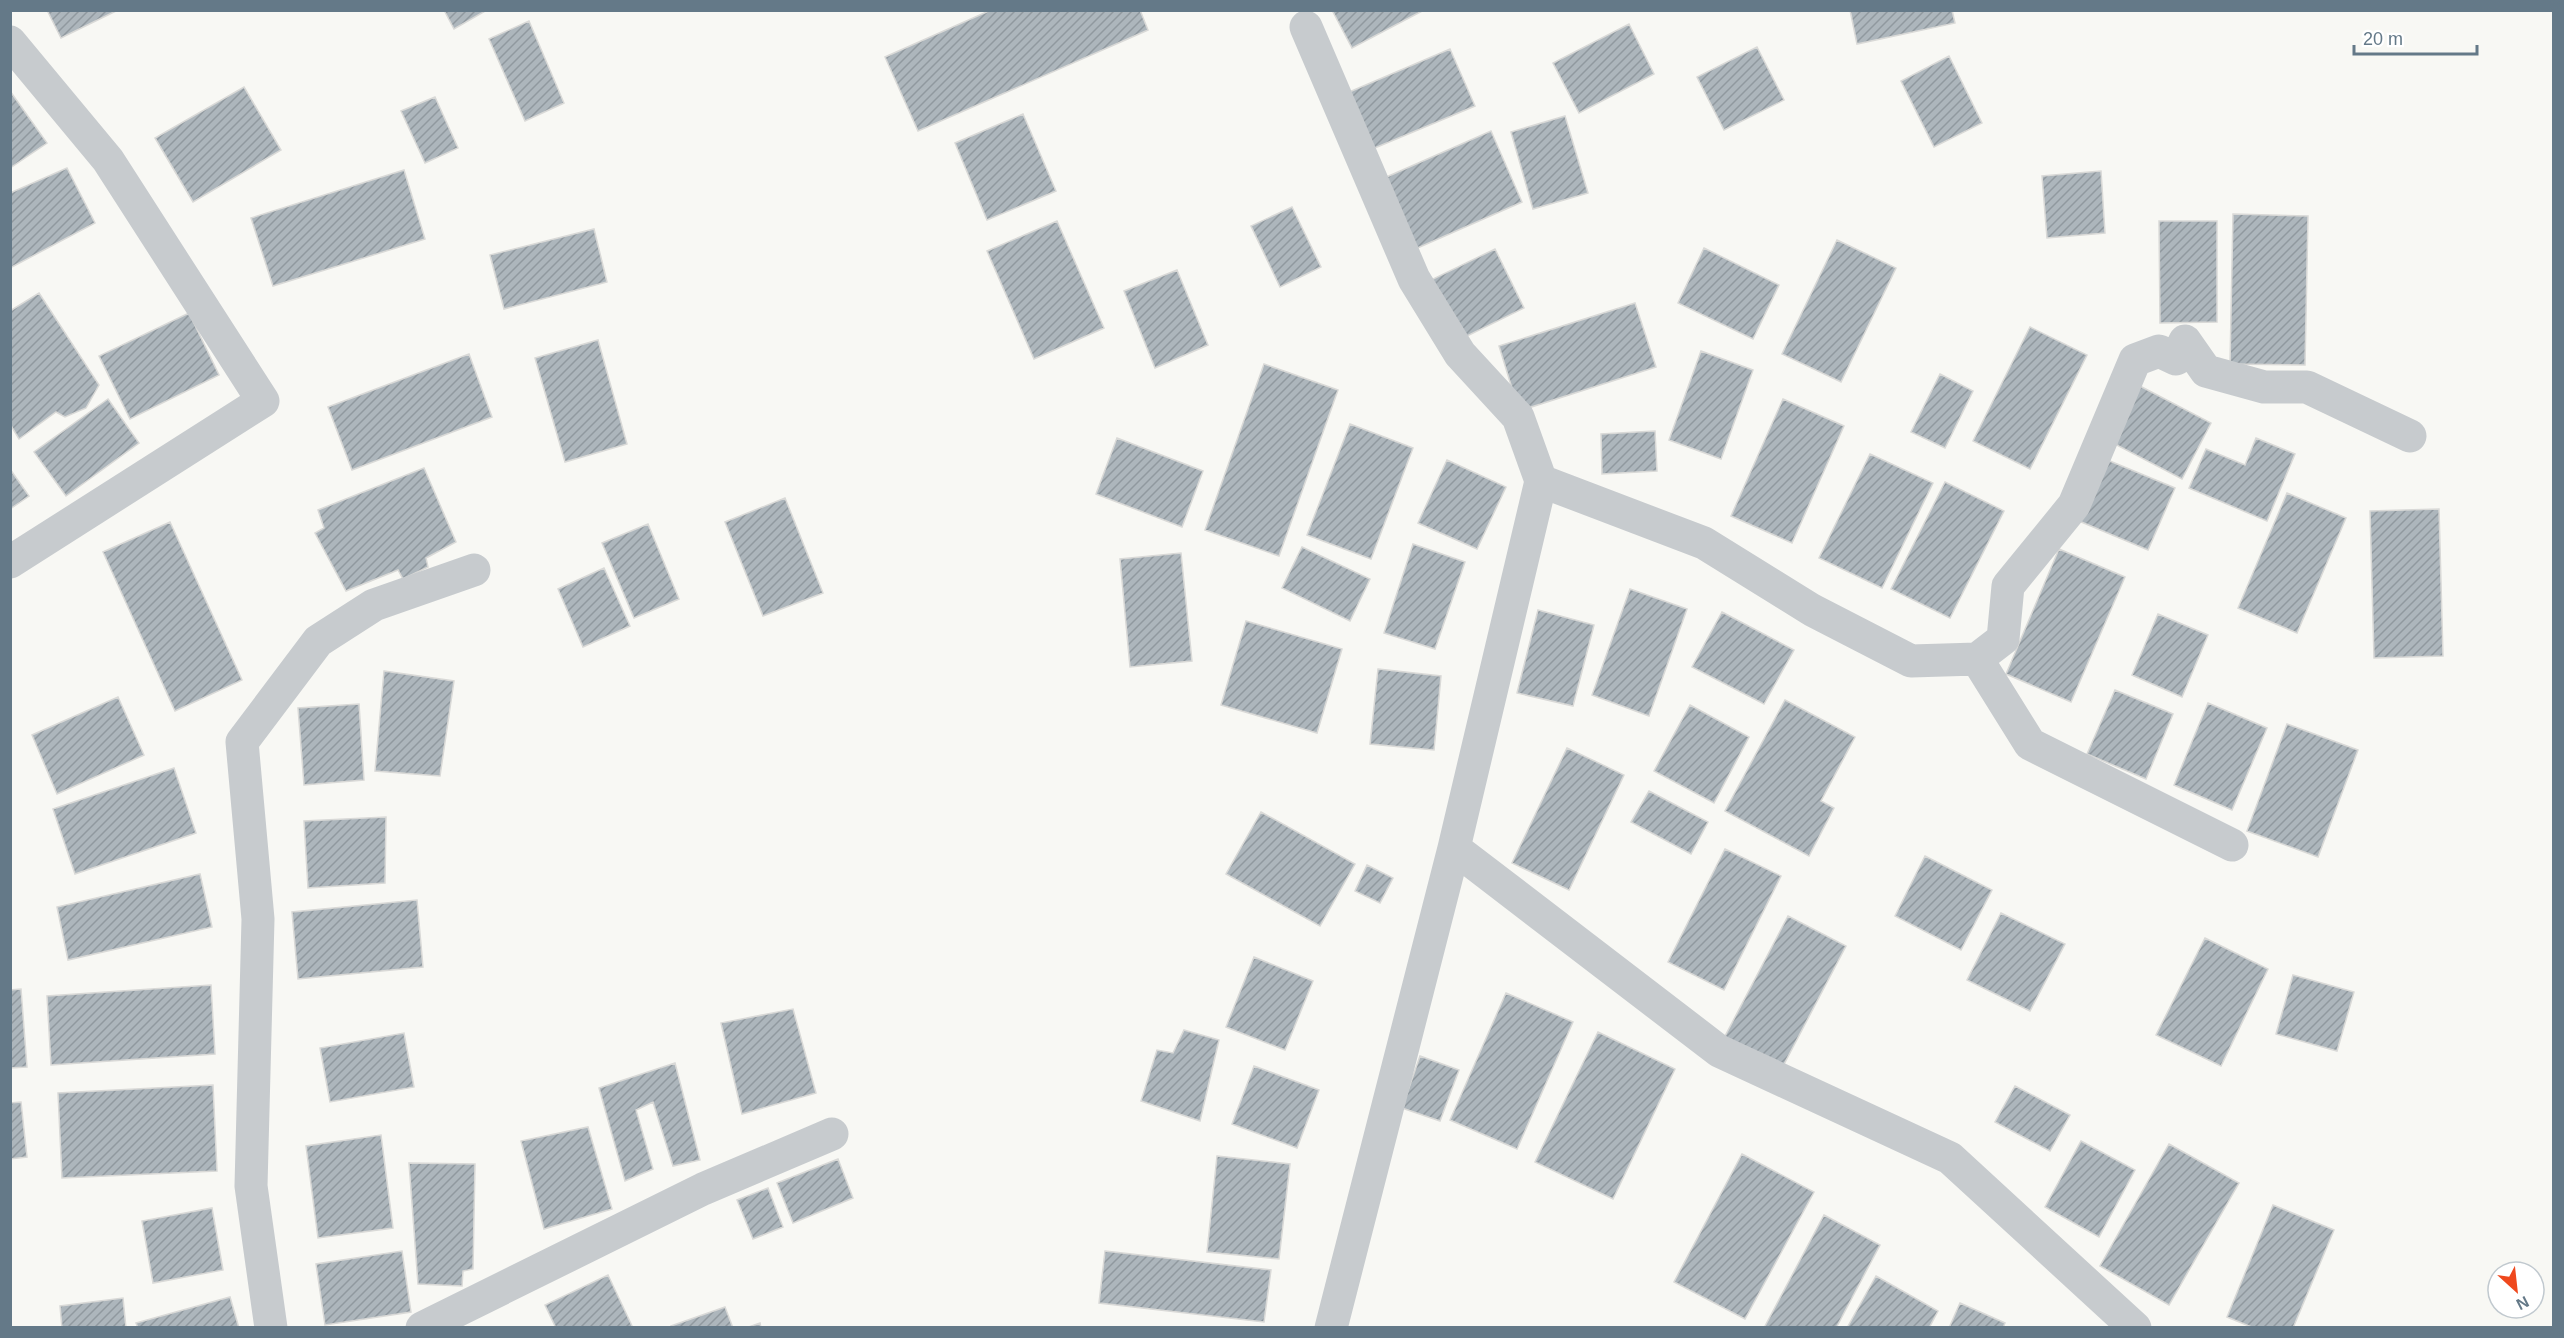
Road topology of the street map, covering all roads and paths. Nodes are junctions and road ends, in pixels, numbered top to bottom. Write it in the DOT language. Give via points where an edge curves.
graph roads {
  1 [pos="1306,27"];
  2 [pos="10,42"];
  3 [pos="2410,436"];
  4 [pos="1541,481"];
  5 [pos="10,562"];
  6 [pos="474,570"];
  7 [pos="1977,660"];
  8 [pos="2232,845"];
  9 [pos="1454,848"];
  10 [pos="832,1134"];
  11 [pos="271,1328"];
  12 [pos="422,1328"];
  13 [pos="1331,1328"];
  14 [pos="2135,1328"];
  1 -- 4 [label="street" via="1414,279 1460,354 1518,417"];
  2 -- 5 [label="street" via="108,160 262,401"];
  3 -- 7 [label="street" via="2307,387 2264,387 2205,371 2185,341 2176,359 2159,351 2135,360 2074,505 2008,586 2003,639"];
  4 -- 7 [label="street" via="1704,543 1812,610 1911,661"];
  4 -- 9 [label="street"];
  6 -- 11 [label="street" via="374,605 318,641 243,742 258,919 251,1186"];
  7 -- 8 [label="street" via="2030,744"];
  9 -- 13 [label="street"];
  9 -- 14 [label="street" via="1719,1051 1950,1158"];
  10 -- 12 [label="street" via="703,1189"];
}
